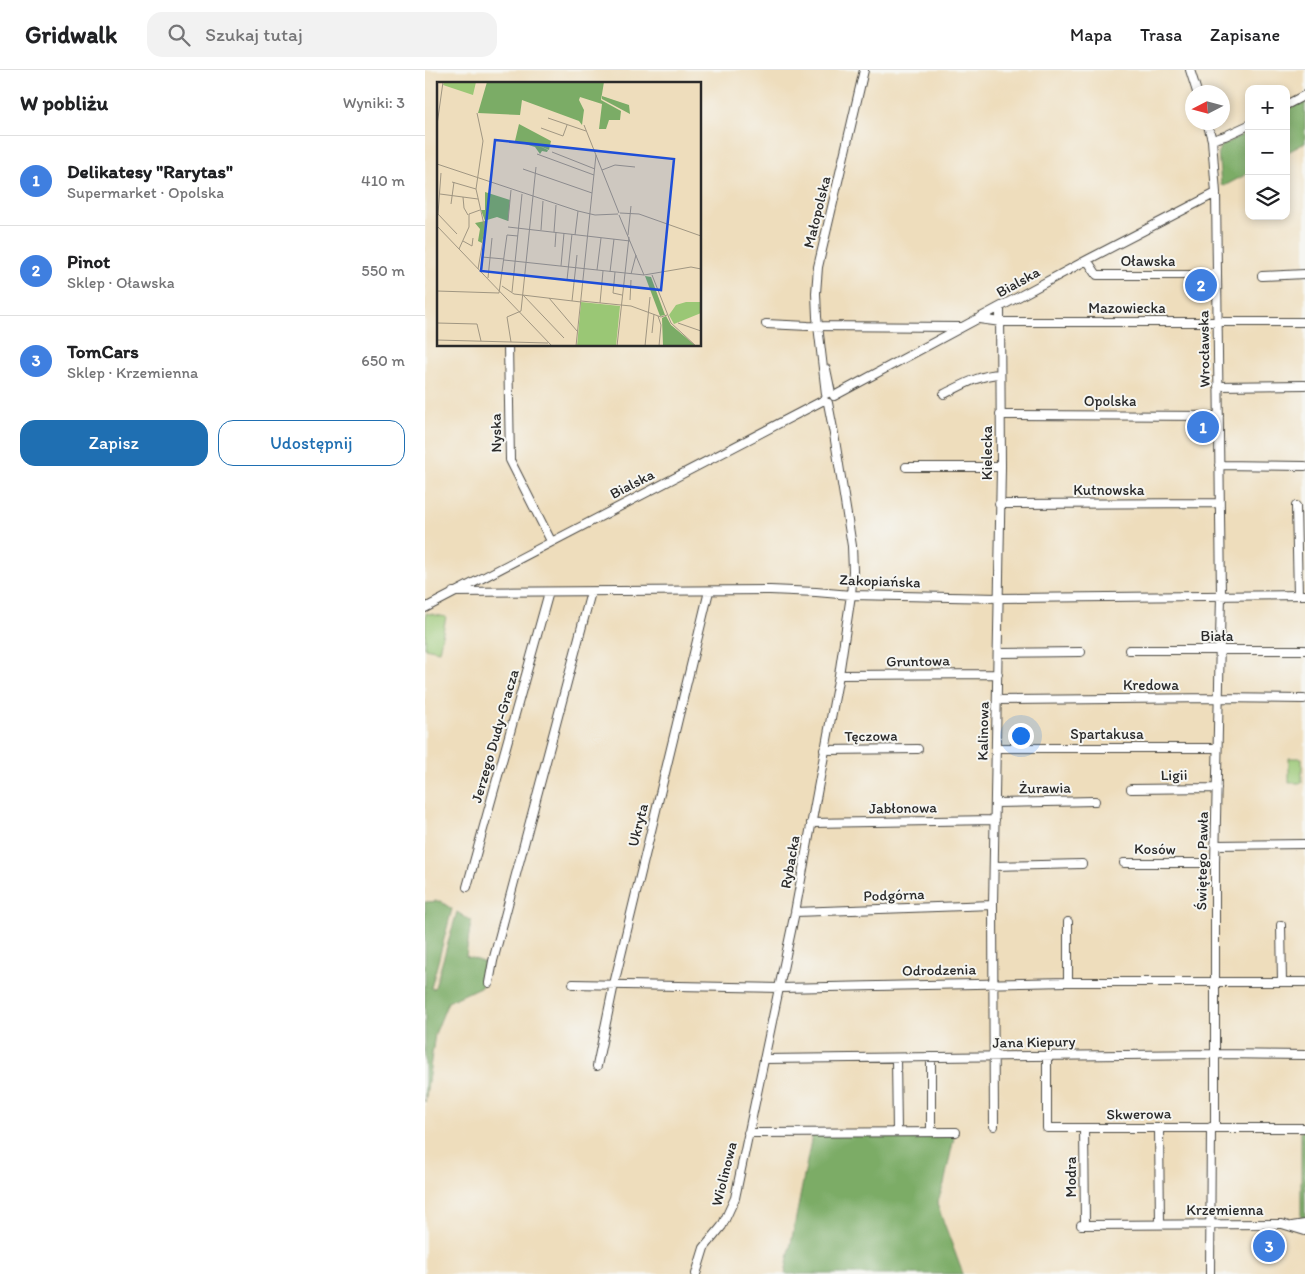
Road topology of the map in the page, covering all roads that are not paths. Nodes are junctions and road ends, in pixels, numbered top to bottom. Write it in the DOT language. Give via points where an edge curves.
graph roads {
  1 [pos="864,70"];
  2 [pos="1190,70"];
  3 [pos="1195,85"];
  4 [pos="1305,95"];
  5 [pos="1290,103"];
  6 [pos="1245,127"];
  7 [pos="1209,130"];
  8 [pos="1212,140"];
  9 [pos="1216,193"];
  10 [pos="1087,260"];
  11 [pos="1305,274"];
  12 [pos="1217,275"];
  13 [pos="1262,276"];
  14 [pos="1000,308"];
  15 [pos="979,319"];
  16 [pos="1001,322"];
  17 [pos="1218,322"];
  18 [pos="1305,322"];
  19 [pos="766,324"];
  20 [pos="818,326"];
  21 [pos="964,327"];
  22 [pos="508,346"];
  23 [pos="1000,374"];
  24 [pos="1305,385"];
  25 [pos="1218,386"];
  26 [pos="944,394"];
  27 [pos="829,398"];
  28 [pos="1000,414"];
  29 [pos="1219,416"];
  30 [pos="1219,465"];
  31 [pos="1305,466"];
  32 [pos="1001,467"];
  33 [pos="906,468"];
  34 [pos="1219,503"];
  35 [pos="999,504"];
  36 [pos="1296,506"];
  37 [pos="551,541"];
  38 [pos="709,591"];
  39 [pos="453,592"];
  40 [pos="549,592"];
  41 [pos="591,592"];
  42 [pos="851,595"];
  43 [pos="1221,595"];
  44 [pos="1302,595"];
  45 [pos="999,598"];
  46 [pos="425,608"];
  47 [pos="1219,649"];
  48 [pos="1129,650"];
  49 [pos="1305,650"];
  50 [pos="1081,652"];
  51 [pos="998,653"];
  52 [pos="998,674"];
  53 [pos="839,675"];
  54 [pos="1218,698"];
  55 [pos="1304,699"];
  56 [pos="997,700"];
  57 [pos="996,748"];
  58 [pos="1217,748"];
  59 [pos="918,749"];
  60 [pos="825,750"];
  61 [pos="1217,788"];
  62 [pos="1131,789"];
  63 [pos="1095,801"];
  64 [pos="995,803"];
  65 [pos="995,820"];
  66 [pos="811,823"];
  67 [pos="1305,844"];
  68 [pos="1215,845"];
  69 [pos="1124,863"];
  70 [pos="1082,864"];
  71 [pos="1215,864"];
  72 [pos="994,866"];
  73 [pos="467,887"];
  74 [pos="993,905"];
  75 [pos="795,912"];
  76 [pos="1068,922"];
  77 [pos="1281,925"];
  78 [pos="993,982"];
  79 [pos="1068,982"];
  80 [pos="1214,982"];
  81 [pos="1282,982"];
  82 [pos="1305,982"];
  83 [pos="489,984"];
  84 [pos="573,984"];
  85 [pos="614,984"];
  86 [pos="780,988"];
  87 [pos="1216,1054"];
  88 [pos="1305,1055"];
  89 [pos="994,1056"];
  90 [pos="1047,1056"];
  91 [pos="931,1057"];
  92 [pos="897,1058"];
  93 [pos="764,1059"];
  94 [pos="597,1066"];
  95 [pos="994,1126"];
  96 [pos="1213,1127"];
  97 [pos="1159,1128"];
  98 [pos="1305,1128"];
  99 [pos="1084,1129"];
  100 [pos="897,1132"];
  101 [pos="931,1132"];
  102 [pos="956,1132"];
  103 [pos="748,1133"];
  104 [pos="1160,1224"];
  105 [pos="1211,1224"];
  106 [pos="1305,1224"];
  107 [pos="1083,1225"];
  108 [pos="1290,1226"];
  109 [pos="1305,1232"];
  110 [pos="696,1274"];
  111 [pos="1210,1274"];
  1 -- 20 [label="street, Małopolska" via="821,247 816,293"];
  2 -- 3 [label="street"];
  4 -- 5 [label="street"];
  6 -- 8 [label="street"];
  7 -- 8 [label="street, Wrocławska"];
  8 -- 9 [label="street, Wrocławska"];
  9 -- 10 [label="street, Bialska"];
  9 -- 12 [label="street, Wrocławska"];
  10 -- 12 [label="street, Oławska" via="1097,275"];
  10 -- 14 [label="street, Bialska"];
  11 -- 13 [label="street"];
  12 -- 17 [label="street, Wrocławska"];
  14 -- 15 [label="street, Bialska"];
  14 -- 16 [label="street, Kielecka"];
  15 -- 16 [label="street, Mazowiecka"];
  15 -- 21 [label="street, Bialska"];
  16 -- 17 [label="street, Mazowiecka"];
  16 -- 23 [label="street, Kielecka"];
  17 -- 18 [label="street, Mazowiecka"];
  17 -- 25 [label="street, Wrocławska"];
  19 -- 20 [label="street"];
  20 -- 21 [label="street"];
  20 -- 27 [label="street, Małopolska"];
  21 -- 27 [label="street, Bialska"];
  22 -- 37 [label="street, Nyska" via="510,460"];
  23 -- 26 [label="street" via="979,377"];
  23 -- 28 [label="street, Kielecka"];
  24 -- 25 [label="street"];
  25 -- 29 [label="street, Wrocławska"];
  27 -- 37 [label="street, Bialska"];
  27 -- 42 [label="street, Małopolska" via="852,546"];
  28 -- 29 [label="street, Opolska"];
  28 -- 32 [label="street, Kielecka"];
  29 -- 30 [label="street, Wrocławska"];
  30 -- 31 [label="street"];
  30 -- 34 [label="street, Wrocławska"];
  32 -- 33 [label="street"];
  32 -- 35 [label="street, Kielecka"];
  34 -- 35 [label="street, Kutnowska"];
  34 -- 43 [label="street, Wrocławska"];
  35 -- 45 [label="street, Kielecka"];
  36 -- 44 [label="street"];
  37 -- 39 [label="street, Bialska"];
  38 -- 41 [label="street, Zakopiańska"];
  38 -- 42 [label="street, Zakopiańska" via="770,590"];
  38 -- 85 [label="street, Ukryta"];
  39 -- 40 [label="street, Zakopiańska"];
  39 -- 46 [label="street, Bialska"];
  40 -- 41 [label="street, Zakopiańska"];
  40 -- 73 [label="street, Jerzego Dudy-Gracza"];
  41 -- 83 [label="street"];
  42 -- 45 [label="street, Zakopiańska"];
  42 -- 53 [label="street, Rybacka"];
  43 -- 44 [label="street, Zakopiańska"];
  43 -- 45 [label="street, Zakopiańska"];
  43 -- 47 [label="street, Świętego Pawła"];
  45 -- 51 [label="street, Kalinowa"];
  47 -- 48 [label="street, Biała"];
  47 -- 49 [label="street, Biała"];
  47 -- 54 [label="street, Świętego Pawła"];
  50 -- 51 [label="street"];
  51 -- 52 [label="street, Kalinowa"];
  52 -- 53 [label="street, Gruntowa"];
  52 -- 56 [label="street, Kalinowa"];
  53 -- 60 [label="street, Rybacka"];
  54 -- 55 [label="street, Kredowa"];
  54 -- 56 [label="street, Kredowa"];
  54 -- 58 [label="street, Świętego Pawła"];
  56 -- 57 [label="street, Kalinowa"];
  57 -- 58 [label="street, Spartakusa"];
  57 -- 64 [label="street, Kalinowa"];
  58 -- 61 [label="street, Świętego Pawła"];
  59 -- 60 [label="street, Tęczowa"];
  60 -- 66 [label="street, Rybacka"];
  61 -- 62 [label="street, Ligii"];
  61 -- 68 [label="street, Świętego Pawła"];
  63 -- 64 [label="street, Żurawia"];
  64 -- 65 [label="street, Kalinowa"];
  65 -- 66 [label="street, Jabłonowa"];
  65 -- 72 [label="street, Kalinowa"];
  66 -- 75 [label="street, Rybacka"];
  67 -- 68 [label="street"];
  68 -- 71 [label="street, Świętego Pawła"];
  69 -- 71 [label="street, Kosów"];
  70 -- 72 [label="street"];
  71 -- 80 [label="street, Świętego Pawła"];
  72 -- 74 [label="street, Kalinowa"];
  74 -- 75 [label="street, Podgórna"];
  74 -- 78 [label="street, Kalinowa"];
  75 -- 86 [label="street, Rybacka"];
  76 -- 79 [label="street"];
  77 -- 81 [label="street"];
  78 -- 79 [label="street, Odrodzenia"];
  78 -- 86 [label="street, Odrodzenia"];
  78 -- 89 [label="street, Kalinowa"];
  79 -- 80 [label="street, Odrodzenia"];
  80 -- 81 [label="street, Odrodzenia"];
  80 -- 87 [label="street, Świętego Pawła"];
  81 -- 82 [label="street, Odrodzenia"];
  84 -- 85 [label="street, Odrodzenia"];
  85 -- 86 [label="street, Odrodzenia"];
  85 -- 94 [label="street, Ukryta"];
  86 -- 93 [label="street, Rybacka"];
  87 -- 88 [label="street, Jana Kiepury"];
  87 -- 90 [label="street, Jana Kiepury"];
  87 -- 96 [label="street, Świętego Pawła"];
  89 -- 90 [label="street, Jana Kiepury"];
  89 -- 91 [label="street, Jana Kiepury"];
  89 -- 95 [label="street, Kalinowa"];
  90 -- 99 [label="street, Skwerowa" via="1047,1128"];
  91 -- 92 [label="street, Jana Kiepury"];
  91 -- 101 [label="street"];
  92 -- 93 [label="street, Jana Kiepury"];
  92 -- 100 [label="street"];
  93 -- 103 [label="street, Rybacka"];
  96 -- 97 [label="street, Skwerowa"];
  96 -- 98 [label="street, Skwerowa"];
  96 -- 105 [label="street, Świętego Pawła"];
  97 -- 99 [label="street, Skwerowa"];
  97 -- 104 [label="street"];
  99 -- 107 [label="street, Modra"];
  100 -- 101 [label="street"];
  100 -- 103 [label="street"];
  101 -- 102 [label="street"];
  103 -- 110 [label="street, Wiolinowa" via="735,1198 722,1226 705,1248"];
  104 -- 105 [label="street, Krzemienna"];
  104 -- 107 [label="street, Krzemienna"];
  105 -- 108 [label="street, Krzemienna"];
  105 -- 111 [label="street, Świętego Pawła"];
  106 -- 108 [label="street, Krzemienna"];
  108 -- 109 [label="street, Krzemienna"];
}
